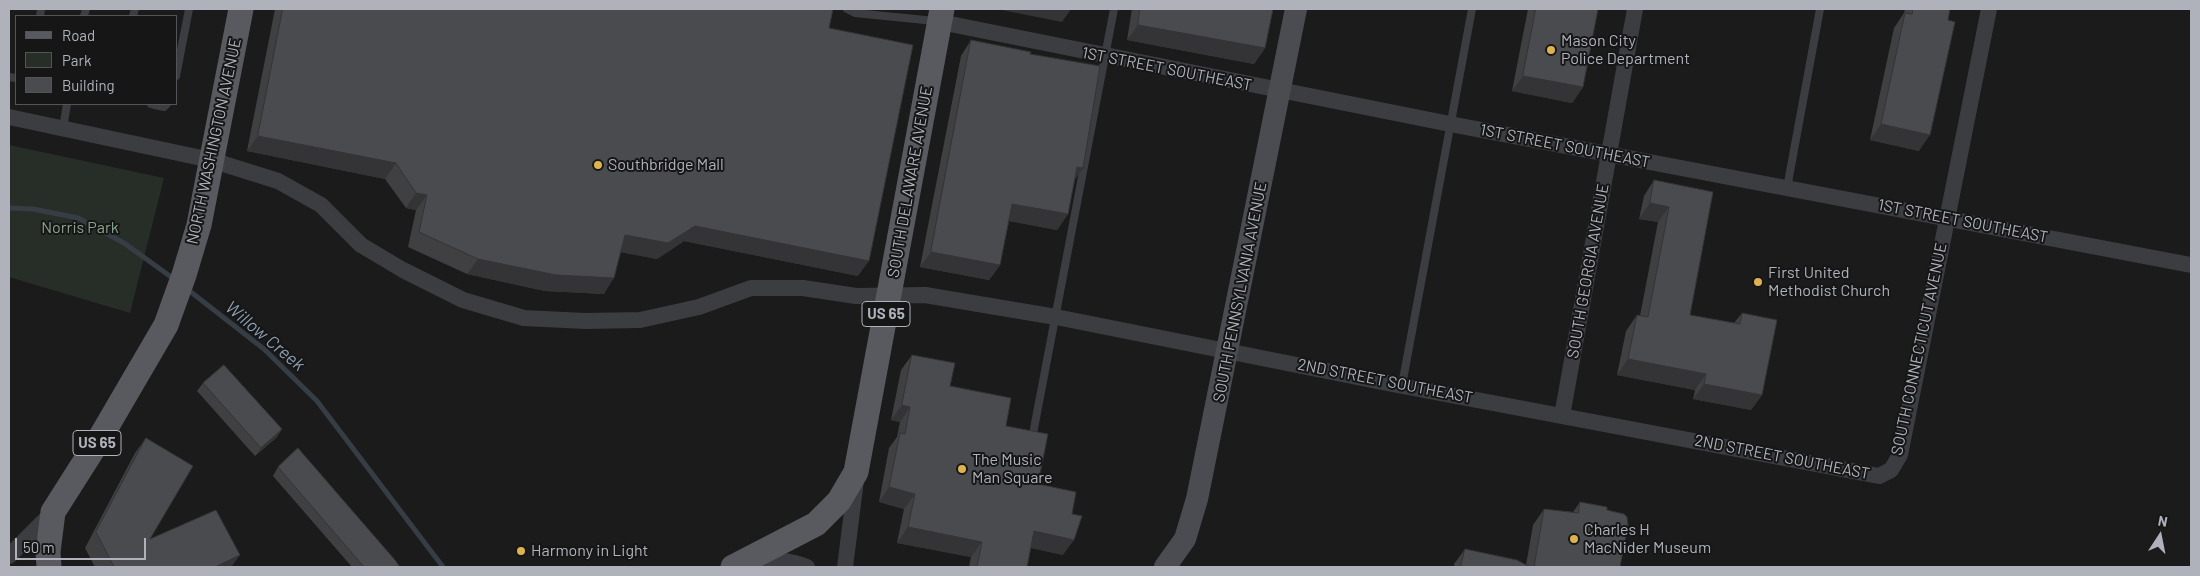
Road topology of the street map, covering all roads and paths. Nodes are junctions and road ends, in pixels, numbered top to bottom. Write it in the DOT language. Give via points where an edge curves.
graph roads {
  1 [pos="189,9"];
  2 [pos="241,9"];
  3 [pos="847,9"];
  4 [pos="1114,9"];
  5 [pos="1296,9"];
  6 [pos="1472,9"];
  7 [pos="1635,9"];
  8 [pos="1820,9"];
  9 [pos="1989,9"];
  10 [pos="941,15"];
  11 [pos="1105,56"];
  12 [pos="178,66"];
  13 [pos="1280,91"];
  14 [pos="67,105"];
  15 [pos="9,117"];
  16 [pos="1450,124"];
  17 [pos="63,128"];
  18 [pos="1609,154"];
  19 [pos="211,160"];
  20 [pos="1787,188"];
  21 [pos="1946,218"];
  22 [pos="2191,266"];
  23 [pos="889,296"];
  24 [pos="1056,317"];
  25 [pos="1228,350"];
  26 [pos="1402,385"];
  27 [pos="1562,416"];
  28 [pos="1032,439"];
  29 [pos="856,472"];
  30 [pos="1879,476"];
  31 [pos="54,512"];
  32 [pos="9,556"];
  33 [pos="737,565"];
  34 [pos="49,567"];
  35 [pos="807,567"];
  36 [pos="845,567"];
  37 [pos="1165,567"];
  1 -- 12 [label="lane"];
  2 -- 19 [label="main road, NORTH WASHINGTON AVENUE / US 65"];
  3 -- 10 [label="lane" via="855,13"];
  4 -- 11 [label="lane"];
  5 -- 13 [label="main road, SOUTH PENNSYLVANIA AVENUE"];
  6 -- 16 [label="lane"];
  7 -- 18 [label="street, SOUTH GEORGIA AVENUE"];
  8 -- 20 [label="lane"];
  9 -- 21 [label="street, SOUTH CONNECTICUT AVENUE"];
  10 -- 11 [label="street, 1ST STREET SOUTHEAST"];
  10 -- 23 [label="main road, SOUTH DELAWARE AVENUE / US 65"];
  11 -- 13 [label="street, 1ST STREET SOUTHEAST"];
  11 -- 24 [label="lane"];
  13 -- 16 [label="street, 1ST STREET SOUTHEAST"];
  13 -- 25 [label="main road, SOUTH PENNSYLVANIA AVENUE"];
  14 -- 17 [label="lane"];
  15 -- 17 [label="street, 2ND STREET SOUTHEAST"];
  16 -- 18 [label="street, 1ST STREET SOUTHEAST"];
  16 -- 26 [label="lane"];
  17 -- 19 [label="street, 2ND STREET SOUTHEAST"];
  18 -- 20 [label="street, 1ST STREET SOUTHEAST"];
  18 -- 27 [label="street, SOUTH GEORGIA AVENUE"];
  19 -- 23 [label="street, 2ND STREET SOUTHEAST" via="278,181 321,205 361,245 412,274 464,300 524,318 640,320 699,307 751,288 803,288 856,296"];
  19 -- 31 [label="main road, NORTH WASHINGTON AVENUE / US 65" via="199,225 166,325"];
  20 -- 21 [label="street, 1ST STREET SOUTHEAST"];
  21 -- 22 [label="street, 1ST STREET SOUTHEAST"];
  21 -- 30 [label="street, SOUTH CONNECTICUT AVENUE" via="1900,455 1891,470"];
  23 -- 24 [label="street, 2ND STREET SOUTHEAST" via="925,295"];
  23 -- 29 [label="main road, SOUTH DELAWARE AVENUE / US 65"];
  24 -- 25 [label="street, 2ND STREET SOUTHEAST"];
  24 -- 28 [label="lane"];
  25 -- 26 [label="street, 2ND STREET SOUTHEAST"];
  25 -- 37 [label="main road, SOUTH PENNSYLVANIA AVENUE" via="1197,499 1185,539"];
  26 -- 27 [label="street, 2ND STREET SOUTHEAST"];
  27 -- 30 [label="street, 2ND STREET SOUTHEAST"];
  29 -- 33 [label="main road, SOUTH DELAWARE AVENUE / US 65" via="839,501 816,524"];
  29 -- 36 [label="street, SOUTH DELAWARE AVENUE"];
  31 -- 32 [label="street"];
  31 -- 34 [label="main road, NORTH WASHINGTON AVENUE / US 65"];
  33 -- 35 [label="street, SOUTH DELAWARE AVENUE" via="776,560"];
}
